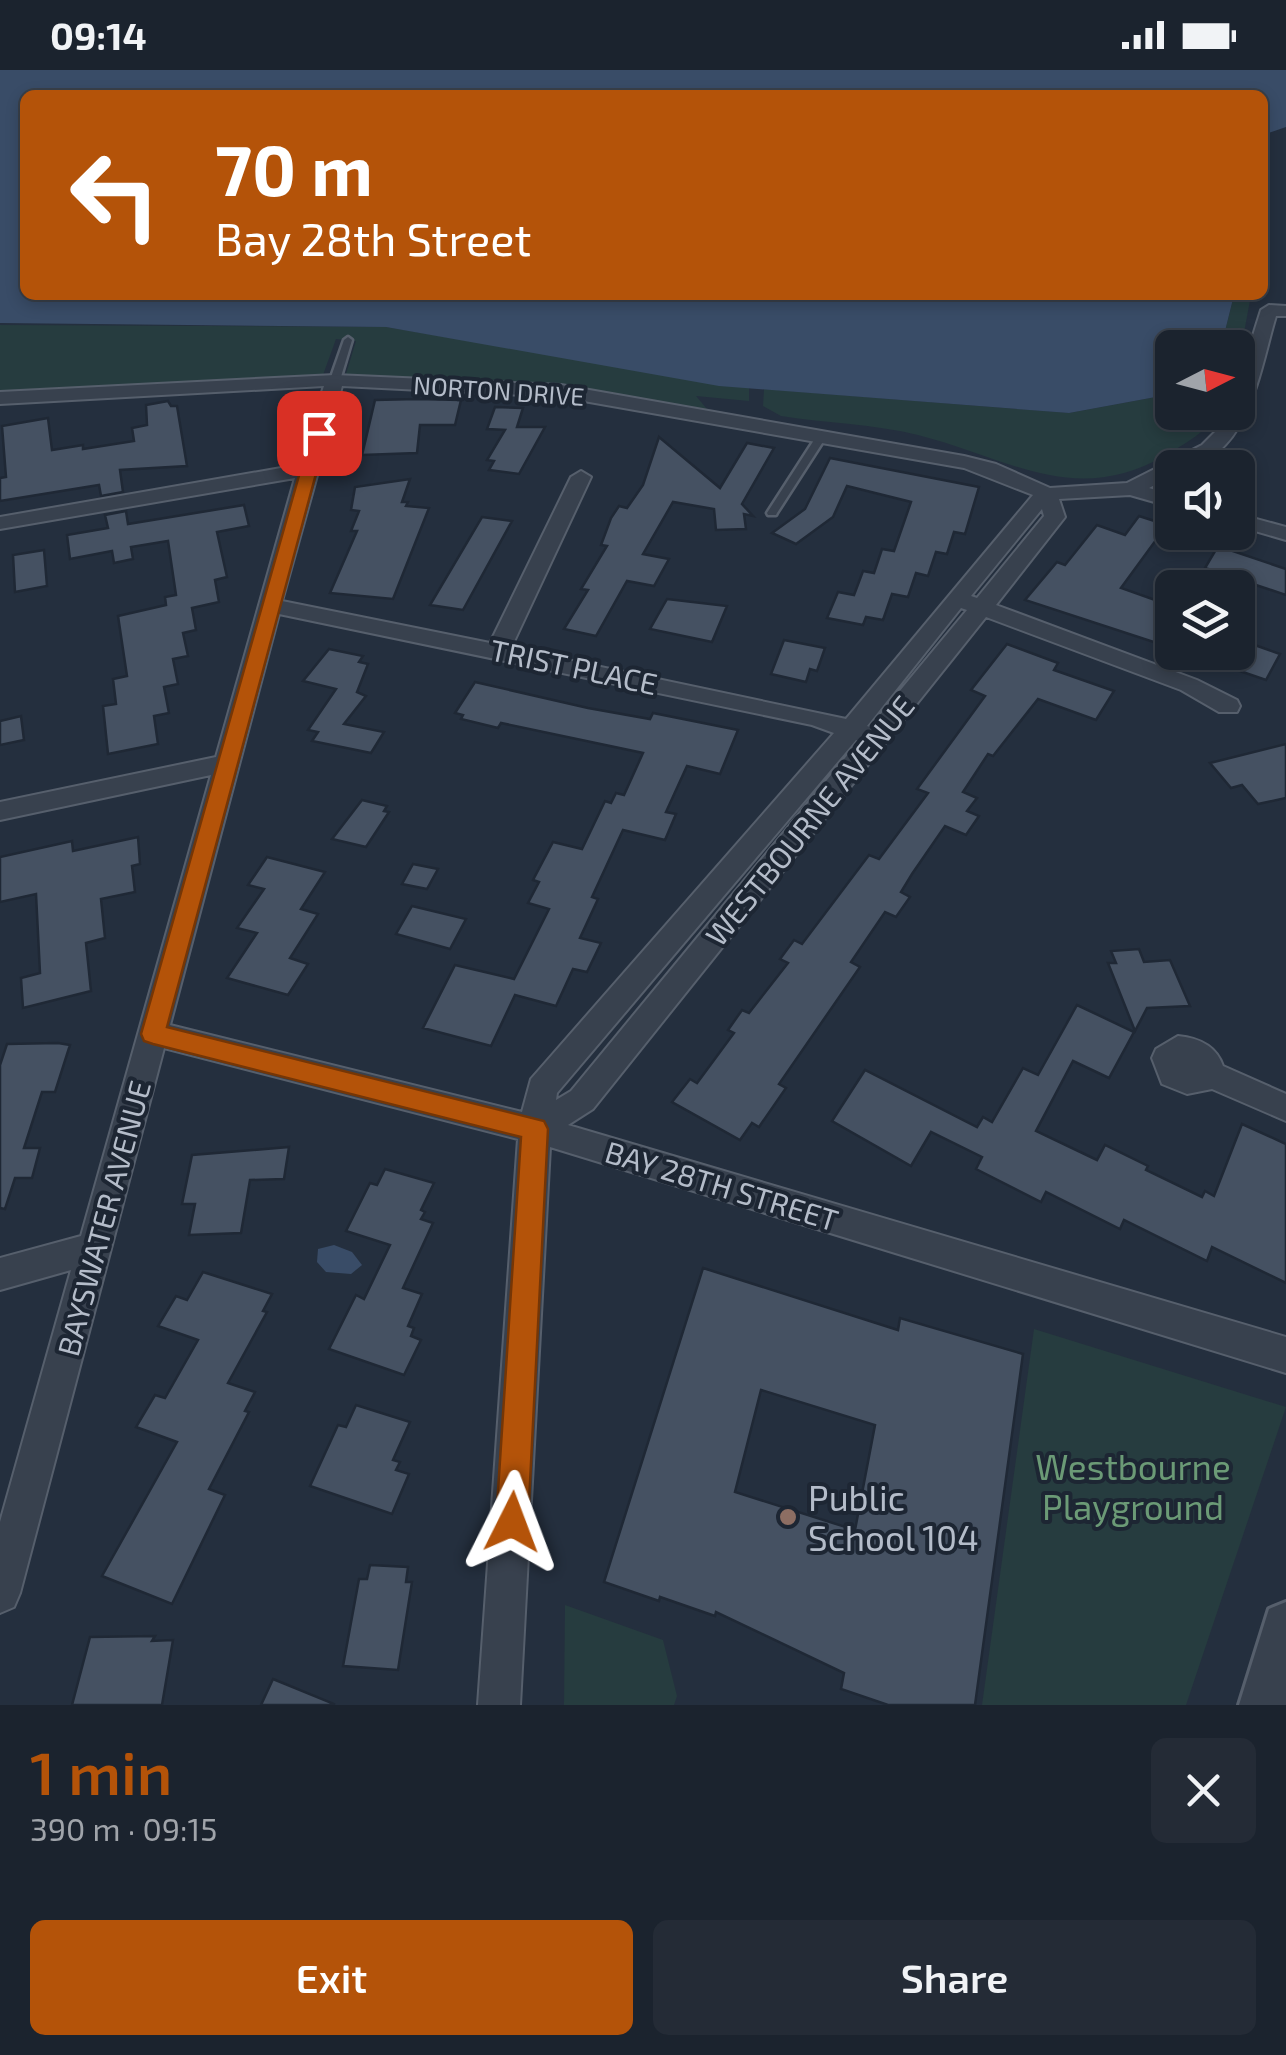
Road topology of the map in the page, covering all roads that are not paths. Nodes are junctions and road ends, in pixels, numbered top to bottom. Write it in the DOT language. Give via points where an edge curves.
graph roads {
  1 [pos="1277,310"];
  2 [pos="348,340"];
  3 [pos="1255,366"];
  4 [pos="335,380"];
  5 [pos="0,398"];
  6 [pos="1228,430"];
  7 [pos="821,437"];
  8 [pos="307,470"];
  9 [pos="581,476"];
  10 [pos="1131,489"];
  11 [pos="1047,494"];
  12 [pos="1155,496"];
  13 [pos="772,513"];
  14 [pos="0,523"];
  15 [pos="1255,525"];
  16 [pos="1286,534"];
  17 [pos="969,603"];
  18 [pos="270,605"];
  19 [pos="498,650"];
  20 [pos="1228,706"];
  21 [pos="863,733"];
  22 [pos="228,762"];
  23 [pos="0,812"];
  24 [pos="153,1034"];
  25 [pos="1208,1073"];
  26 [pos="1286,1108"];
  27 [pos="535,1129"];
  28 [pos="96,1247"];
  29 [pos="0,1274"];
  30 [pos="1286,1356"];
  31 [pos="0,1593"];
  32 [pos="1286,1626"];
  33 [pos="499,1705"];
  34 [pos="1264,1705"];
  1 -- 3 [label="street"];
  2 -- 4 [label="lane"];
  4 -- 5 [label="street, NORTON DRIVE"];
  4 -- 7 [label="street, NORTON DRIVE" via="561,391"];
  4 -- 8 [label="street, BAYSWATER AVENUE"];
  6 -- 10 [label="street" via="1208,449"];
  7 -- 11 [label="street, NORTON DRIVE" via="989,468"];
  7 -- 13 [label="lane"];
  8 -- 14 [label="street"];
  8 -- 18 [label="street, BAYSWATER AVENUE"];
  9 -- 19 [label="street"];
  10 -- 11 [label="street"];
  10 -- 12 [label="street"];
  11 -- 17 [label="street, WESTBOURNE AVENUE" via="1055,517"];
  15 -- 16 [label="street"];
  17 -- 20 [label="street" via="1189,685"];
  17 -- 21 [label="street, WESTBOURNE AVENUE"];
  18 -- 19 [label="street, TRIST PLACE"];
  18 -- 22 [label="street, BAYSWATER AVENUE"];
  19 -- 21 [label="street, TRIST PLACE"];
  21 -- 27 [label="street, WESTBOURNE AVENUE" via="582,1100"];
  21 -- 27 [label="street, WESTBOURNE AVENUE" via="542,1088"];
  22 -- 23 [label="street"];
  22 -- 24 [label="street, BAYSWATER AVENUE"];
  24 -- 27 [label="street, BAY 28TH STREET"];
  24 -- 28 [label="street, BAYSWATER AVENUE"];
  25 -- 26 [label="street"];
  27 -- 30 [label="street, BAY 28TH STREET"];
  27 -- 33 [label="street, WESTBOURNE AVENUE"];
  28 -- 29 [label="street"];
  28 -- 31 [label="street, BAYSWATER AVENUE"];
  32 -- 34 [label="street"];
}
